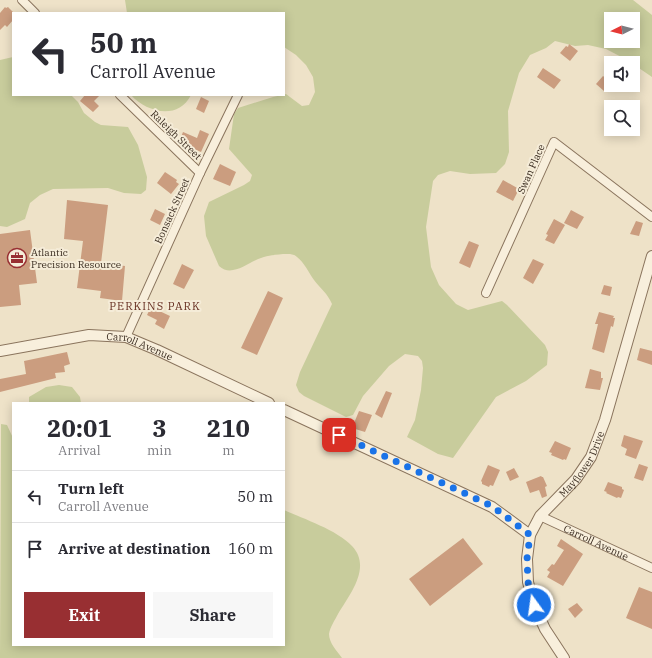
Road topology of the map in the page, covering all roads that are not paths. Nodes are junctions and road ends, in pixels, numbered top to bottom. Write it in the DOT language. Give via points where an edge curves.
graph roads {
  1 [pos="22,0"];
  2 [pos="34,12"];
  3 [pos="121,96"];
  4 [pos="238,96"];
  5 [pos="200,173"];
  6 [pos="652,217"];
  7 [pos="652,256"];
  8 [pos="650,274"];
  9 [pos="486,293"];
  10 [pos="126,337"];
  11 [pos="0,352"];
  12 [pos="267,402"];
  13 [pos="285,410"];
  14 [pos="540,516"];
  15 [pos="530,535"];
  16 [pos="652,568"];
  17 [pos="564,658"];
  1 -- 2 [label="street"];
  3 -- 5 [label="street, Raleigh Street"];
  4 -- 5 [label="street, Bonsack Street"];
  5 -- 10 [label="street, Bonsack Street"];
  6 -- 9 [label="street, Swan Place" via="554,142"];
  7 -- 8 [label="street, Mayflower Drive"];
  8 -- 14 [label="street, Mayflower Drive" via="591,457 576,479"];
  10 -- 11 [label="street, Carroll Avenue" via="89,335"];
  10 -- 12 [label="street, Carroll Avenue"];
  13 -- 15 [label="street" via="492,506"];
  14 -- 15 [label="street, Mayflower Drive"];
  14 -- 16 [label="street, Carroll Avenue"];
  15 -- 17 [label="street, Mayflower Drive" via="528,582 534,605 545,629"];
}
